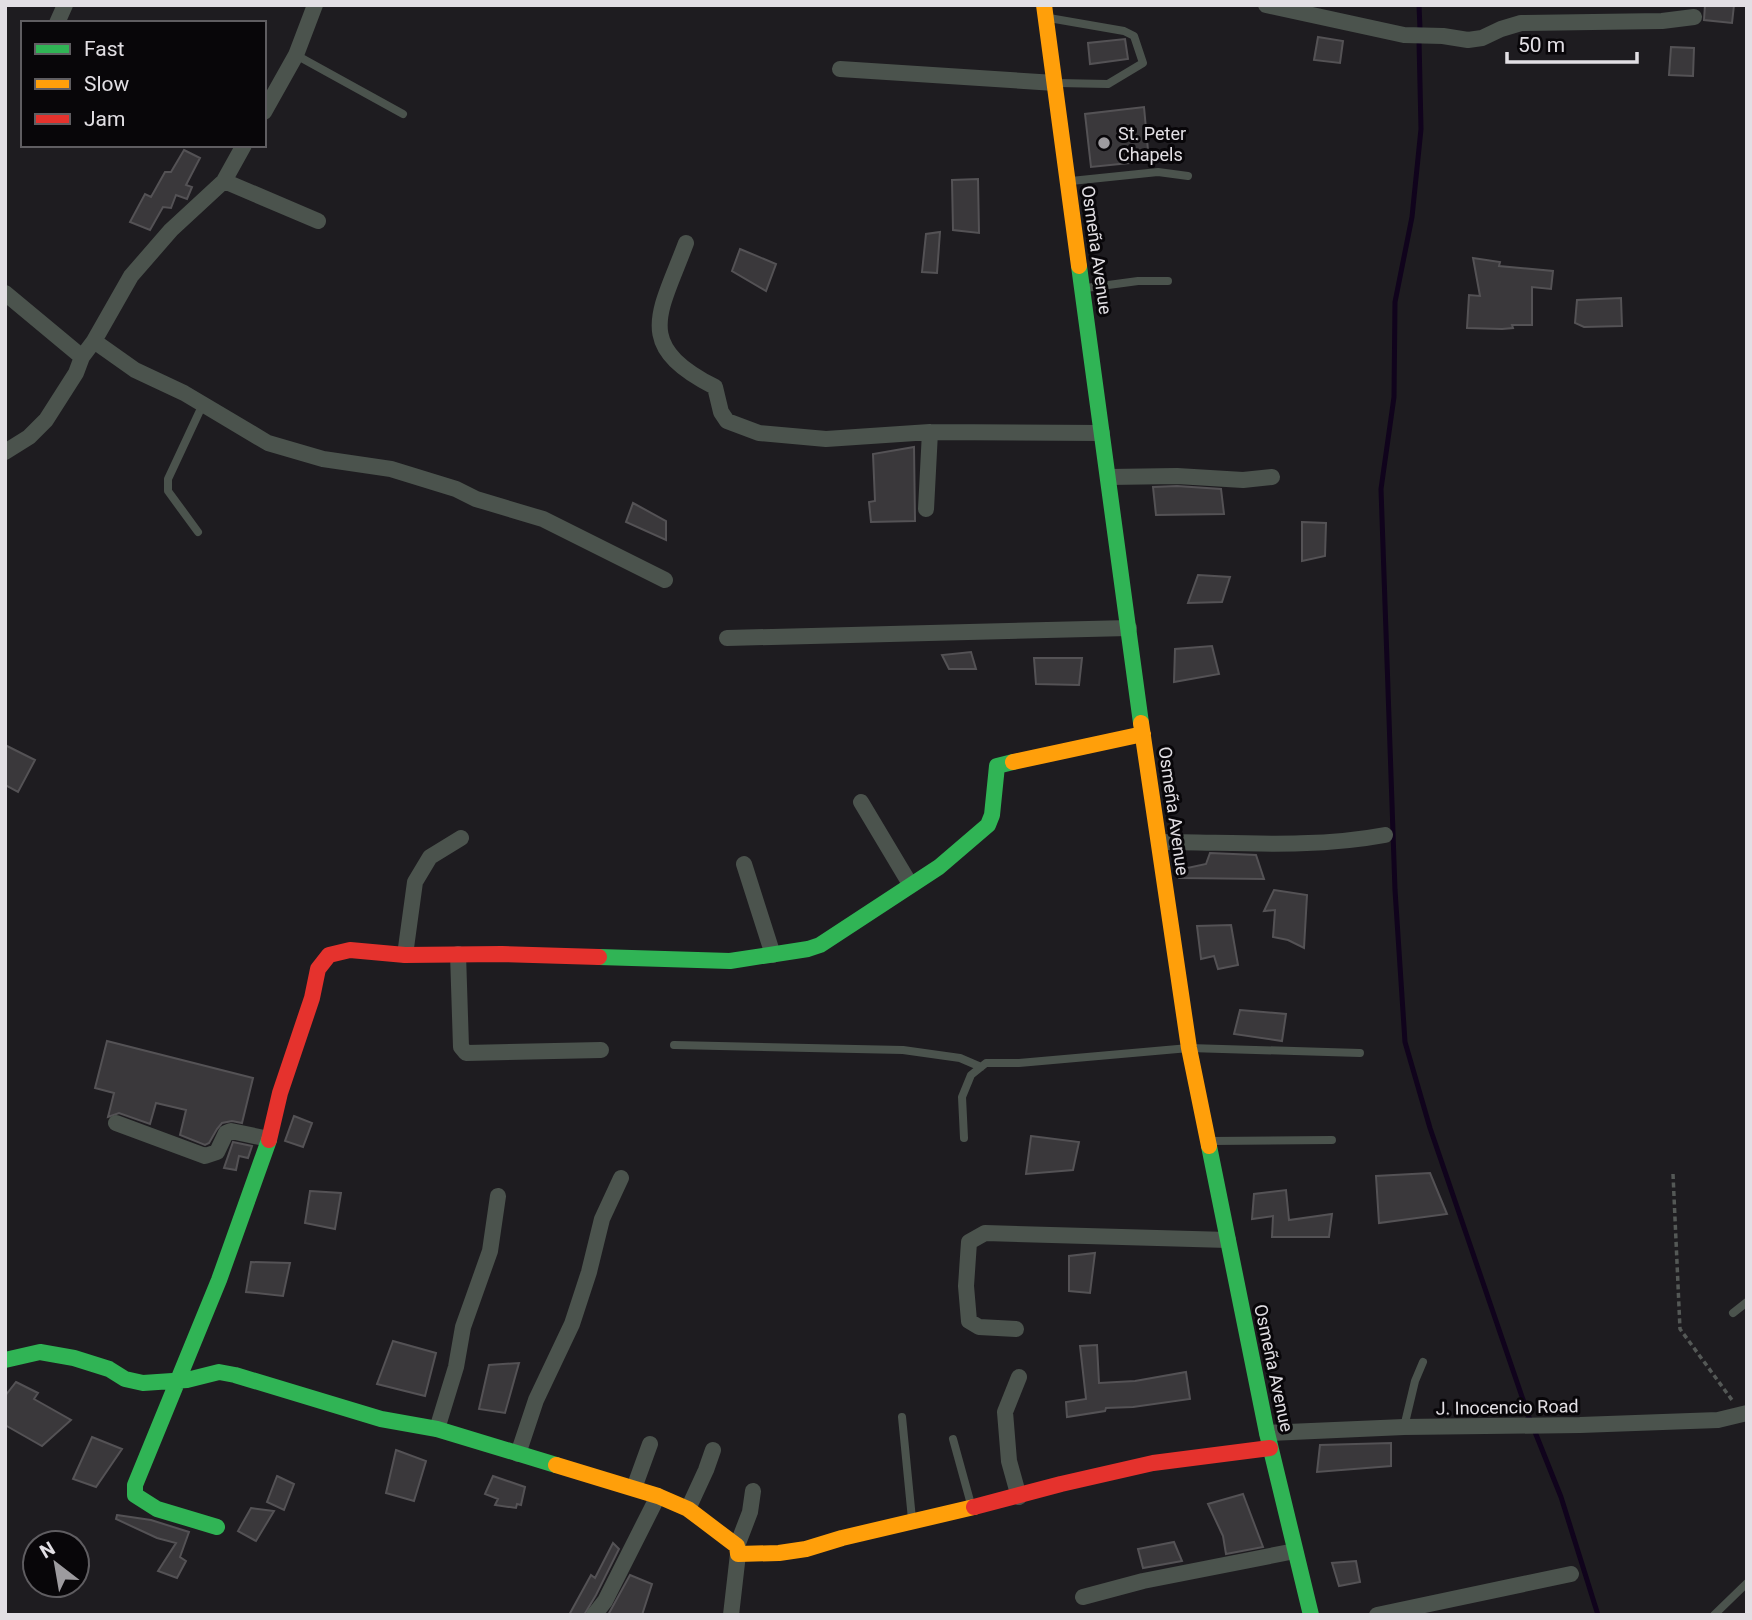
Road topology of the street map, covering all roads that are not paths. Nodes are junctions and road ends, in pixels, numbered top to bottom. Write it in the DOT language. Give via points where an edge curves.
graph roads {
  1 [pos="65,5"];
  2 [pos="315,5"];
  3 [pos="1266,5"];
  4 [pos="1045,11"];
  5 [pos="1694,18"];
  6 [pos="58,21"];
  7 [pos="296,55"];
  8 [pos="840,69"];
  9 [pos="1055,83"];
  10 [pos="266,108"];
  11 [pos="403,114"];
  12 [pos="243,147"];
  13 [pos="1188,176"];
  14 [pos="224,181"];
  15 [pos="1068,181"];
  16 [pos="318,221"];
  17 [pos="686,243"];
  18 [pos="1168,281"];
  19 [pos="1083,288"];
  20 [pos="5,293"];
  21 [pos="94,341"];
  22 [pos="82,356"];
  23 [pos="203,404"];
  24 [pos="930,432"];
  25 [pos="1102,433"];
  26 [pos="5,453"];
  27 [pos="1272,477"];
  28 [pos="1109,478"];
  29 [pos="926,509"];
  30 [pos="198,532"];
  31 [pos="665,580"];
  32 [pos="1129,628"];
  33 [pos="727,638"];
  34 [pos="1143,734"];
  35 [pos="861,802"];
  36 [pos="1385,835"];
  37 [pos="461,838"];
  38 [pos="1159,842"];
  39 [pos="744,864"];
  40 [pos="910,884"];
  41 [pos="458,954"];
  42 [pos="405,955"];
  43 [pos="773,955"];
  44 [pos="674,1045"];
  45 [pos="1189,1048"];
  46 [pos="601,1050"];
  47 [pos="1360,1053"];
  48 [pos="981,1067"];
  49 [pos="116,1123"];
  50 [pos="964,1138"];
  51 [pos="269,1139"];
  52 [pos="1332,1140"];
  53 [pos="1208,1141"];
  54 [pos="621,1178"];
  55 [pos="498,1196"];
  56 [pos="1228,1240"];
  57 [pos="1747,1302"];
  58 [pos="1733,1313"];
  59 [pos="1016,1329"];
  60 [pos="5,1360"];
  61 [pos="1423,1362"];
  62 [pos="1019,1377"];
  63 [pos="176,1381"];
  64 [pos="1744,1414"];
  65 [pos="902,1417"];
  66 [pos="1404,1427"];
  67 [pos="437,1429"];
  68 [pos="953,1439"];
  69 [pos="1268,1440"];
  70 [pos="650,1444"];
  71 [pos="713,1450"];
  72 [pos="518,1454"];
  73 [pos="634,1488"];
  74 [pos="753,1491"];
  75 [pos="658,1496"];
  76 [pos="1019,1497"];
  77 [pos="972,1508"];
  78 [pos="688,1509"];
  79 [pos="912,1522"];
  80 [pos="217,1527"];
  81 [pos="737,1550"];
  82 [pos="1295,1551"];
  83 [pos="1571,1574"];
  84 [pos="1747,1583"];
  85 [pos="1083,1597"];
  86 [pos="594,1615"];
  87 [pos="731,1615"];
  88 [pos="1311,1615"];
  89 [pos="1377,1615"];
  90 [pos="1714,1615"];
  1 -- 6 [label="street"];
  2 -- 7 [label="street"];
  3 -- 5 [label="street" via="1404,35 1468,40 1521,23"];
  4 -- 9 [label="street, Osmeña Avenue"];
  4 -- 9 [label="lane" via="1125,31 1134,36 1143,63 1108,85"];
  7 -- 10 [label="street"];
  7 -- 11 [label="lane"];
  8 -- 9 [label="street"];
  9 -- 15 [label="street, Osmeña Avenue"];
  12 -- 14 [label="street"];
  13 -- 15 [label="lane" via="1158,172"];
  14 -- 16 [label="street"];
  14 -- 21 [label="street" via="171,230 131,276"];
  15 -- 19 [label="street, Osmeña Avenue"];
  17 -- 24 [label="street" via="658,328 665,349 695,377 715,387 727,421 759,433 826,439"];
  18 -- 19 [label="lane"];
  19 -- 25 [label="street, Osmeña Avenue"];
  20 -- 22 [label="street"];
  21 -- 22 [label="street"];
  21 -- 23 [label="street" via="135,370"];
  22 -- 26 [label="street" via="46,419"];
  23 -- 30 [label="lane" via="168,479 168,491"];
  23 -- 31 [label="street" via="268,443 323,459 391,469 543,519"];
  24 -- 25 [label="street"];
  24 -- 29 [label="street"];
  25 -- 28 [label="street, Osmeña Avenue"];
  27 -- 28 [label="street"];
  28 -- 32 [label="street, Osmeña Avenue"];
  32 -- 33 [label="street"];
  32 -- 34 [label="street, Osmeña Avenue"];
  34 -- 38 [label="street, Osmeña Avenue"];
  34 -- 40 [label="street" via="997,766 988,825 939,867"];
  35 -- 40 [label="street"];
  36 -- 38 [label="street" via="1299,844"];
  37 -- 42 [label="street" via="430,857 415,882"];
  38 -- 45 [label="street, Osmeña Avenue"];
  39 -- 43 [label="street"];
  40 -- 43 [label="street" via="820,944"];
  41 -- 42 [label="street"];
  41 -- 43 [label="street" via="730,961"];
  41 -- 46 [label="street" via="461,1047 466,1053"];
  42 -- 51 [label="street" via="350,950 329,955 318,969"];
  44 -- 48 [label="lane" via="903,1050 960,1058"];
  45 -- 47 [label="lane"];
  45 -- 48 [label="lane" via="986,1063"];
  45 -- 53 [label="street, Osmeña Avenue"];
  48 -- 50 [label="lane" via="971,1075 962,1097"];
  49 -- 51 [label="street" via="205,1156 217,1153 226,1133 232,1131"];
  51 -- 63 [label="street" via="219,1280"];
  52 -- 53 [label="lane"];
  53 -- 56 [label="street, Osmeña Avenue"];
  54 -- 72 [label="street" via="602,1219 572,1324 536,1400"];
  55 -- 67 [label="street" via="490,1251 463,1327"];
  56 -- 59 [label="street" via="985,1233 970,1242 969,1321 979,1327"];
  56 -- 69 [label="street, Osmeña Avenue"];
  57 -- 58 [label="lane"];
  60 -- 63 [label="street" via="40,1352 143,1383"];
  61 -- 66 [label="lane"];
  62 -- 76 [label="street" via="1004,1412 1009,1461"];
  63 -- 67 [label="street" via="219,1372 381,1419"];
  63 -- 80 [label="street" via="135,1495 157,1508"];
  64 -- 66 [label="street, J. Inocencio Road" via="1717,1420"];
  65 -- 79 [label="lane"];
  66 -- 69 [label="street, J. Inocencio Road"];
  67 -- 72 [label="street"];
  68 -- 77 [label="lane"];
  69 -- 76 [label="street" via="1153,1462"];
  69 -- 82 [label="street, Osmeña Avenue"];
  70 -- 73 [label="street"];
  71 -- 78 [label="street"];
  72 -- 73 [label="street"];
  73 -- 75 [label="street"];
  74 -- 81 [label="street"];
  75 -- 78 [label="street"];
  75 -- 86 [label="street"];
  76 -- 77 [label="street"];
  77 -- 79 [label="street"];
  78 -- 81 [label="street"];
  79 -- 81 [label="street" via="806,1549 779,1553"];
  81 -- 87 [label="street"];
  82 -- 85 [label="street"];
  82 -- 88 [label="street, Osmeña Avenue"];
  83 -- 89 [label="street"];
  84 -- 90 [label="lane"];
}
